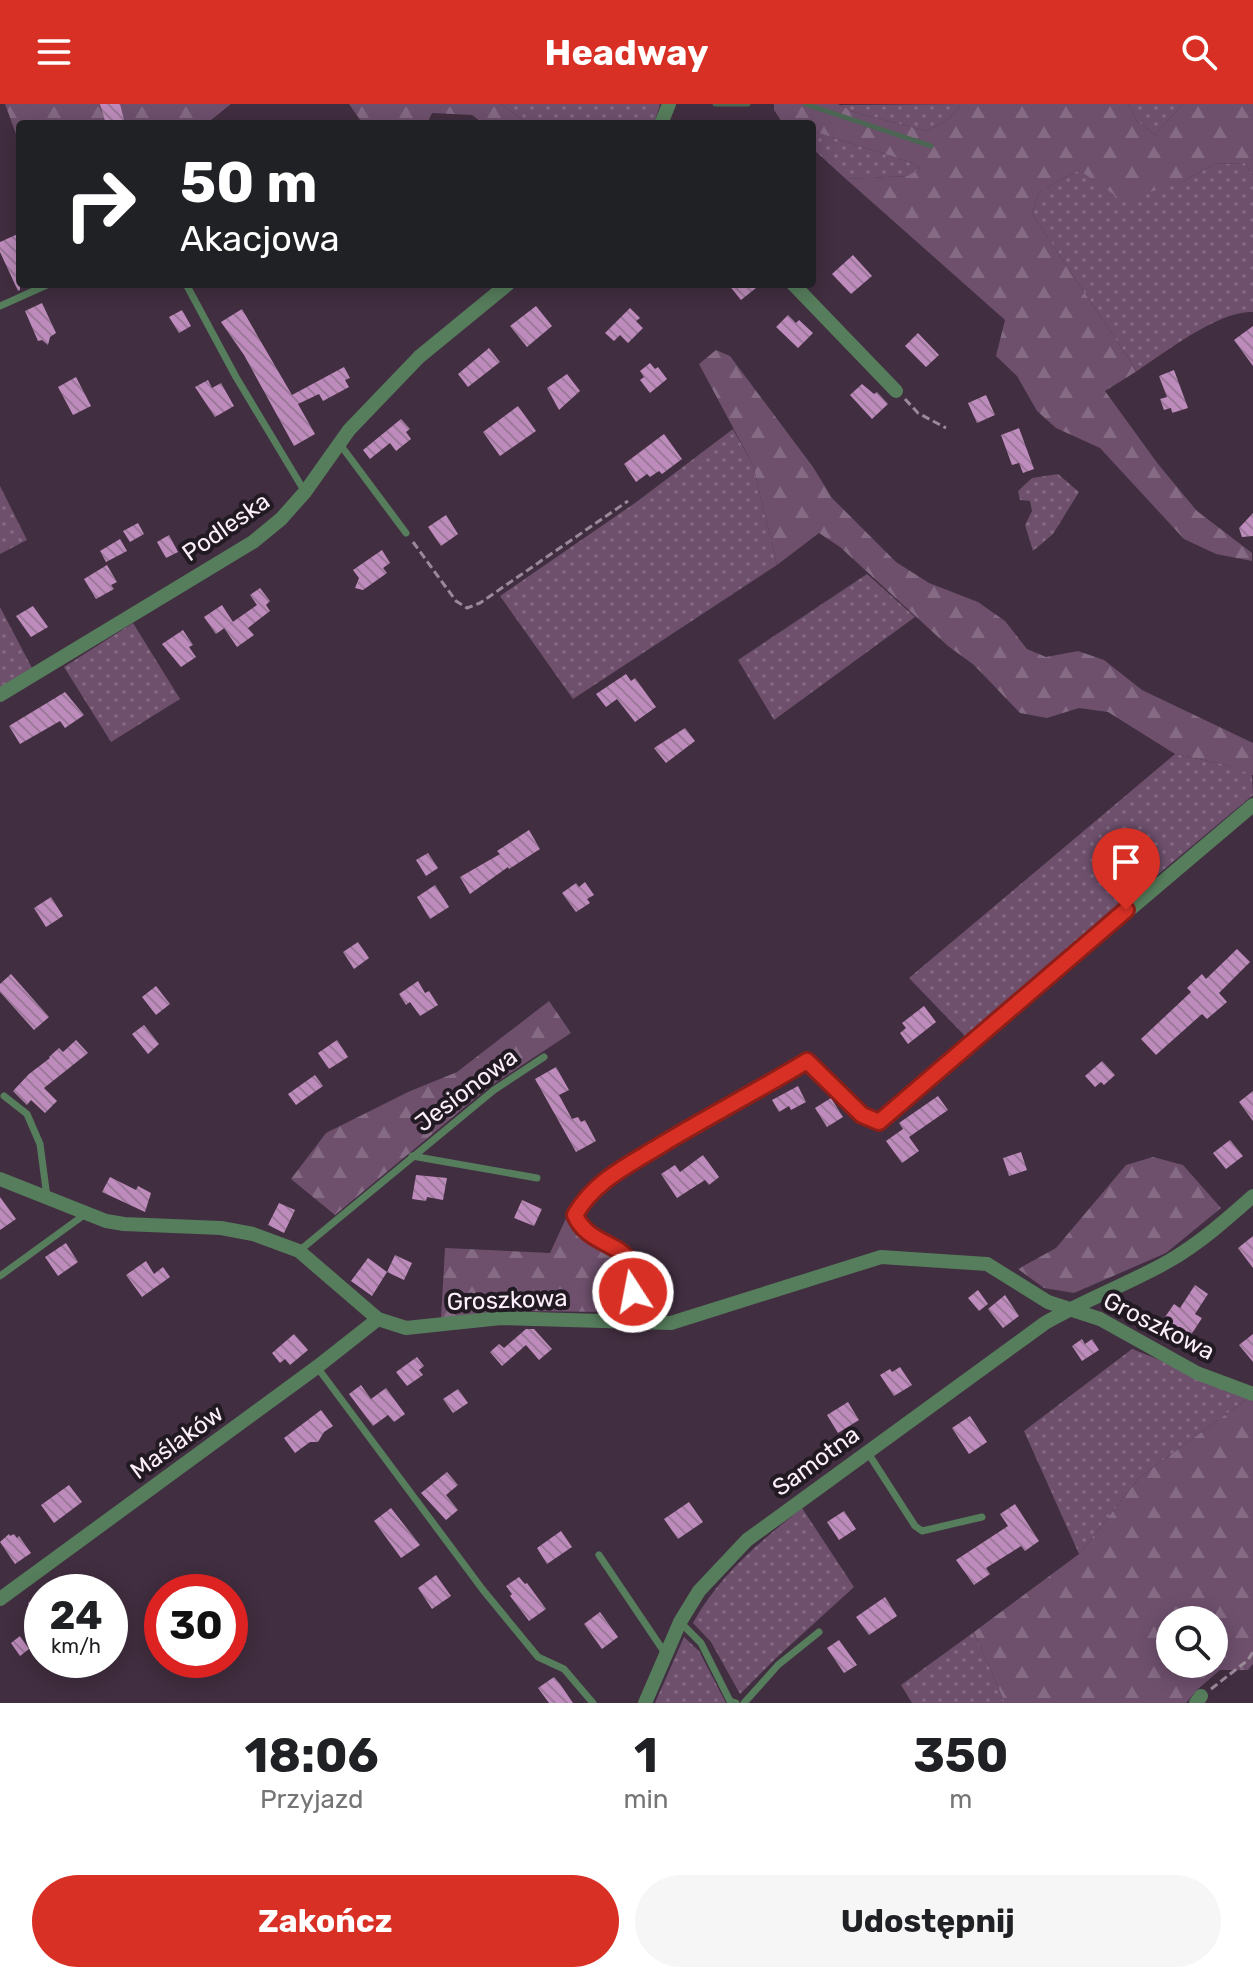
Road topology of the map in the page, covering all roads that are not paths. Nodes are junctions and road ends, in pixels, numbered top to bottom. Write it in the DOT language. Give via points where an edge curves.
graph roads {
  1 [pos="40,288"];
  2 [pos="188,288"];
  3 [pos="503,288"];
  4 [pos="797,288"];
  5 [pos="0,306"];
  6 [pos="896,391"];
  7 [pos="339,443"];
  8 [pos="305,492"];
  9 [pos="406,533"];
  10 [pos="0,695"];
  11 [pos="1253,805"];
  12 [pos="544,1057"];
  13 [pos="4,1096"];
  14 [pos="412,1156"];
  15 [pos="537,1178"];
  16 [pos="0,1179"];
  17 [pos="1253,1196"];
  18 [pos="47,1197"];
  19 [pos="84,1215"];
  20 [pos="299,1251"];
  21 [pos="0,1276"];
  22 [pos="1072,1307"];
  23 [pos="378,1319"];
  24 [pos="619,1320"];
  25 [pos="317,1367"];
  26 [pos="1253,1394"];
  27 [pos="867,1451"];
  28 [pos="982,1517"];
  29 [pos="599,1555"];
  30 [pos="0,1599"];
  31 [pos="680,1622"];
  32 [pos="819,1632"];
  33 [pos="666,1655"];
  34 [pos="593,1703"];
  35 [pos="645,1703"];
  36 [pos="736,1703"];
  37 [pos="744,1703"];
  1 -- 5 [label="lane"];
  2 -- 8 [label="lane"];
  3 -- 7 [label="street, Podleska" via="419,357"];
  4 -- 6 [label="street"];
  7 -- 8 [label="street, Podleska"];
  7 -- 9 [label="lane"];
  8 -- 10 [label="street, Podleska" via="253,542"];
  11 -- 24 [label="street" via="879,1122 862,1115 807,1061 600,1183 575,1215 588,1235 631,1262 635,1284"];
  12 -- 14 [label="lane, Jesionowa"];
  13 -- 18 [label="lane" via="32,1124"];
  14 -- 15 [label="lane, Jesionowa"];
  14 -- 20 [label="lane, Jesionowa"];
  16 -- 18 [label="street, Groszkowa"];
  17 -- 22 [label="street, Samotna" via="1203,1240"];
  18 -- 19 [label="street, Groszkowa"];
  19 -- 20 [label="street, Groszkowa" via="124,1224 221,1228"];
  19 -- 21 [label="lane"];
  20 -- 23 [label="street, Groszkowa"];
  22 -- 24 [label="street, Groszkowa" via="1048,1302 987,1264 881,1257 671,1323"];
  22 -- 26 [label="street, Groszkowa" via="1197,1373"];
  22 -- 27 [label="street, Samotna"];
  23 -- 24 [label="street, Groszkowa" via="406,1328 501,1318"];
  23 -- 25 [label="street, Maślaków"];
  25 -- 30 [label="street, Maślaków"];
  25 -- 34 [label="lane" via="538,1657 564,1669"];
  27 -- 28 [label="lane" via="922,1531"];
  27 -- 31 [label="street, Samotna" via="747,1540 699,1591"];
  29 -- 33 [label="lane"];
  31 -- 33 [label="street, Samotna"];
  31 -- 36 [label="lane" via="701,1643 730,1701"];
  32 -- 37 [label="lane" via="778,1665"];
  33 -- 35 [label="street, Samotna"];
}
